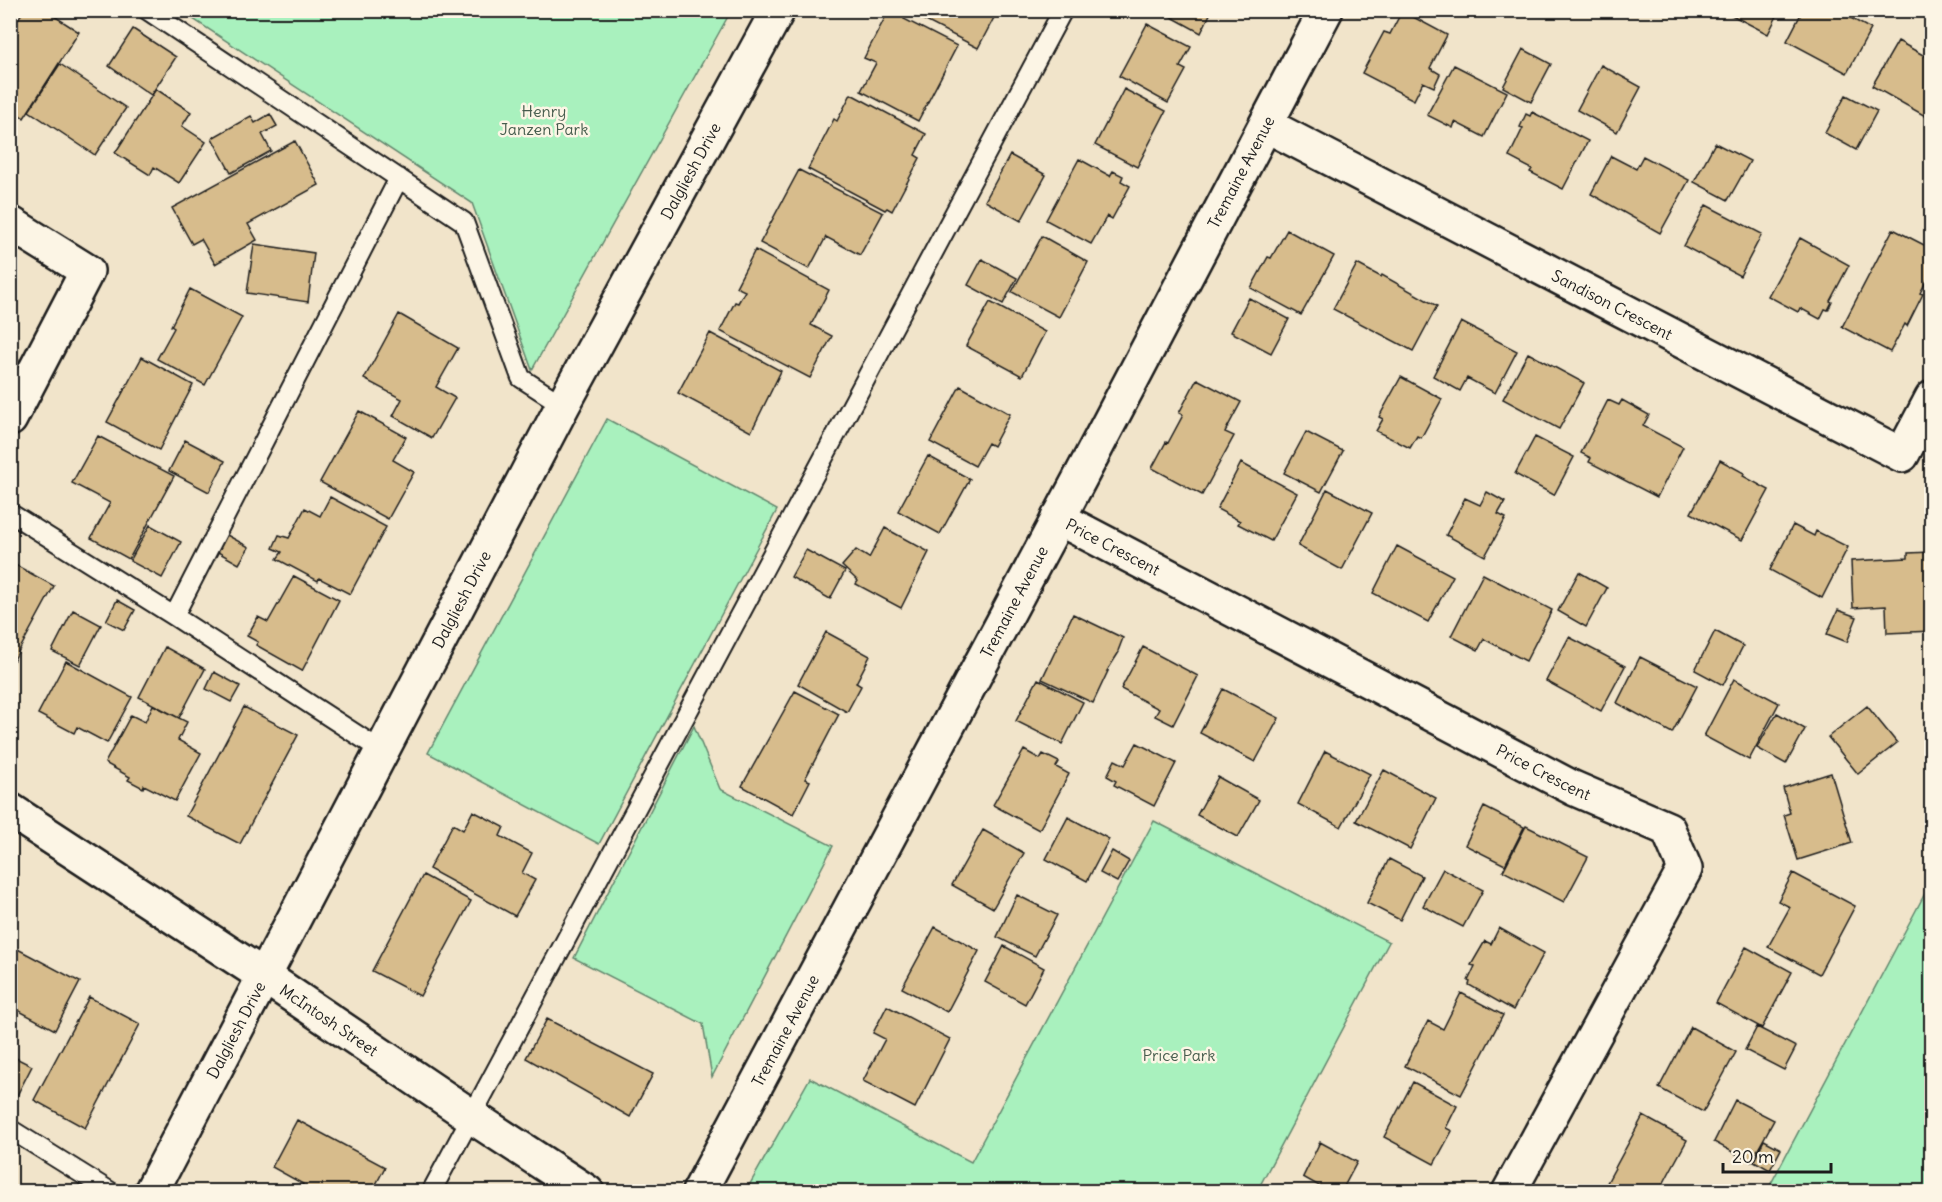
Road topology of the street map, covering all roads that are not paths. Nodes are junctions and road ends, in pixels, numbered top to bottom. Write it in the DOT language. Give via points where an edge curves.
graph roads {
  1 [pos="147,10"];
  2 [pos="778,10"];
  3 [pos="1063,10"];
  4 [pos="1326,10"];
  5 [pos="1266,125"];
  6 [pos="399,178"];
  7 [pos="10,222"];
  8 [pos="1932,398"];
  9 [pos="563,405"];
  10 [pos="10,419"];
  11 [pos="10,513"];
  12 [pos="1058,518"];
  13 [pos="174,616"];
  14 [pos="382,751"];
  15 [pos="10,810"];
  16 [pos="264,976"];
  17 [pos="471,1116"];
  18 [pos="10,1129"];
  19 [pos="111,1191"];
  20 [pos="151,1191"];
  21 [pos="431,1191"];
  22 [pos="587,1191"];
  23 [pos="699,1191"];
  24 [pos="1509,1191"];
  1 -- 6 [label="lane"];
  2 -- 9 [label="street, Dalgliesh Drive"];
  3 -- 17 [label="lane"];
  4 -- 5 [label="street, Tremaine Avenue"];
  5 -- 8 [label="street, Sandison Crescent" via="1902,455"];
  5 -- 12 [label="street, Tremaine Avenue"];
  6 -- 9 [label="lane" via="465,222 521,378"];
  6 -- 13 [label="lane"];
  7 -- 10 [label="street" via="87,272"];
  9 -- 14 [label="street, Dalgliesh Drive"];
  11 -- 13 [label="lane"];
  12 -- 23 [label="street, Tremaine Avenue"];
  12 -- 24 [label="street, Price Crescent" via="1573,788 1668,829 1684,868"];
  13 -- 14 [label="lane"];
  14 -- 16 [label="street, Dalgliesh Drive"];
  15 -- 16 [label="street, McIntosh Street"];
  16 -- 17 [label="street, McIntosh Street"];
  16 -- 20 [label="street, Dalgliesh Drive"];
  17 -- 21 [label="lane"];
  17 -- 22 [label="street, McIntosh Street"];
  18 -- 19 [label="lane"];
}
